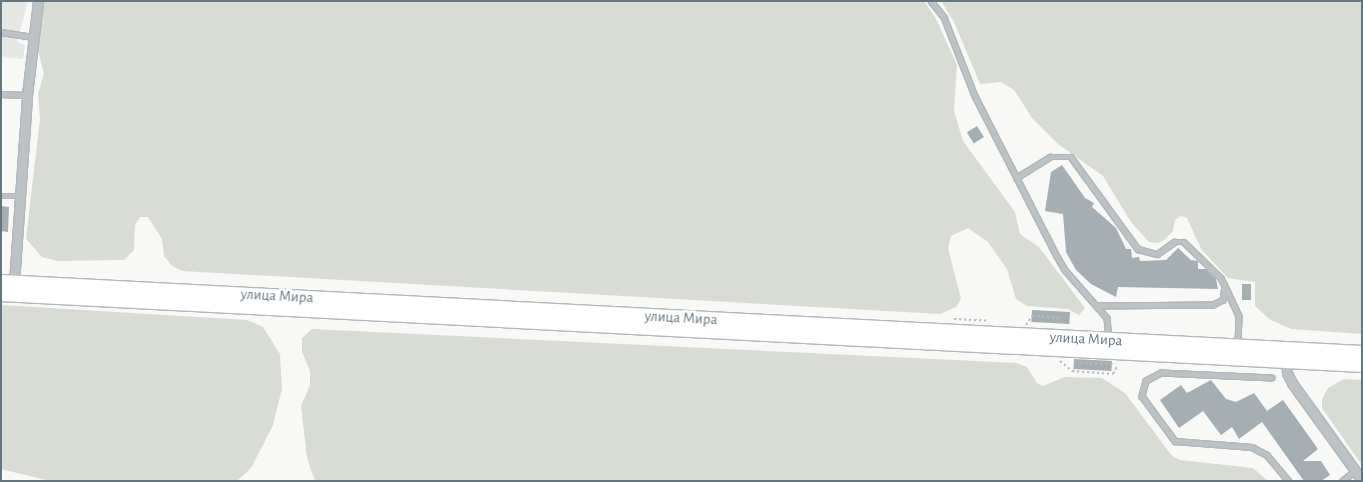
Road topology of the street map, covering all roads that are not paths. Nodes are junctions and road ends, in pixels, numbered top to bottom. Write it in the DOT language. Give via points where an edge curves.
graph roads {
  1 [pos="38,1"];
  2 [pos="931,1"];
  3 [pos="1,32"];
  4 [pos="33,37"];
  5 [pos="1,94"];
  6 [pos="27,95"];
  7 [pos="1016,178"];
  8 [pos="1,196"];
  9 [pos="19,196"];
  10 [pos="1225,286"];
  11 [pos="8,288"];
  12 [pos="1099,306"];
  13 [pos="1238,347"];
  14 [pos="1109,353"];
  15 [pos="1362,353"];
  16 [pos="1287,355"];
  17 [pos="1362,365"];
  18 [pos="1272,378"];
  19 [pos="1355,471"];
  20 [pos="1362,480"];
  21 [pos="1289,481"];
  22 [pos="1342,481"];
  1 -- 4 [label="street"];
  2 -- 7 [label="lane" via="944,17 975,96"];
  3 -- 4 [label="lane"];
  4 -- 6 [label="street"];
  5 -- 6 [label="lane"];
  6 -- 9 [label="street"];
  7 -- 10 [label="lane" via="1050,157 1071,157 1138,249 1157,254 1174,242 1184,242 1221,278"];
  7 -- 12 [label="lane" via="1065,270"];
  8 -- 9 [label="lane"];
  9 -- 11 [label="street"];
  10 -- 12 [label="lane" via="1223,300 1213,305"];
  10 -- 13 [label="lane" via="1239,316"];
  11 -- 14 [label="main road, улица Мира"];
  12 -- 14 [label="lane" via="1108,321"];
  13 -- 14 [label="main road, улица Мира"];
  13 -- 16 [label="main road, улица Мира"];
  14 -- 16 [label="main road, улица Мира"];
  15 -- 16 [label="main road, улица Мира"];
  16 -- 17 [label="main road, улица Мира"];
  16 -- 19 [label="street" via="1289,378"];
  18 -- 21 [label="lane" via="1162,373 1146,381 1142,396 1176,440 1252,447 1267,455"];
  19 -- 20 [label="street"];
  19 -- 22 [label="lane"];
}
